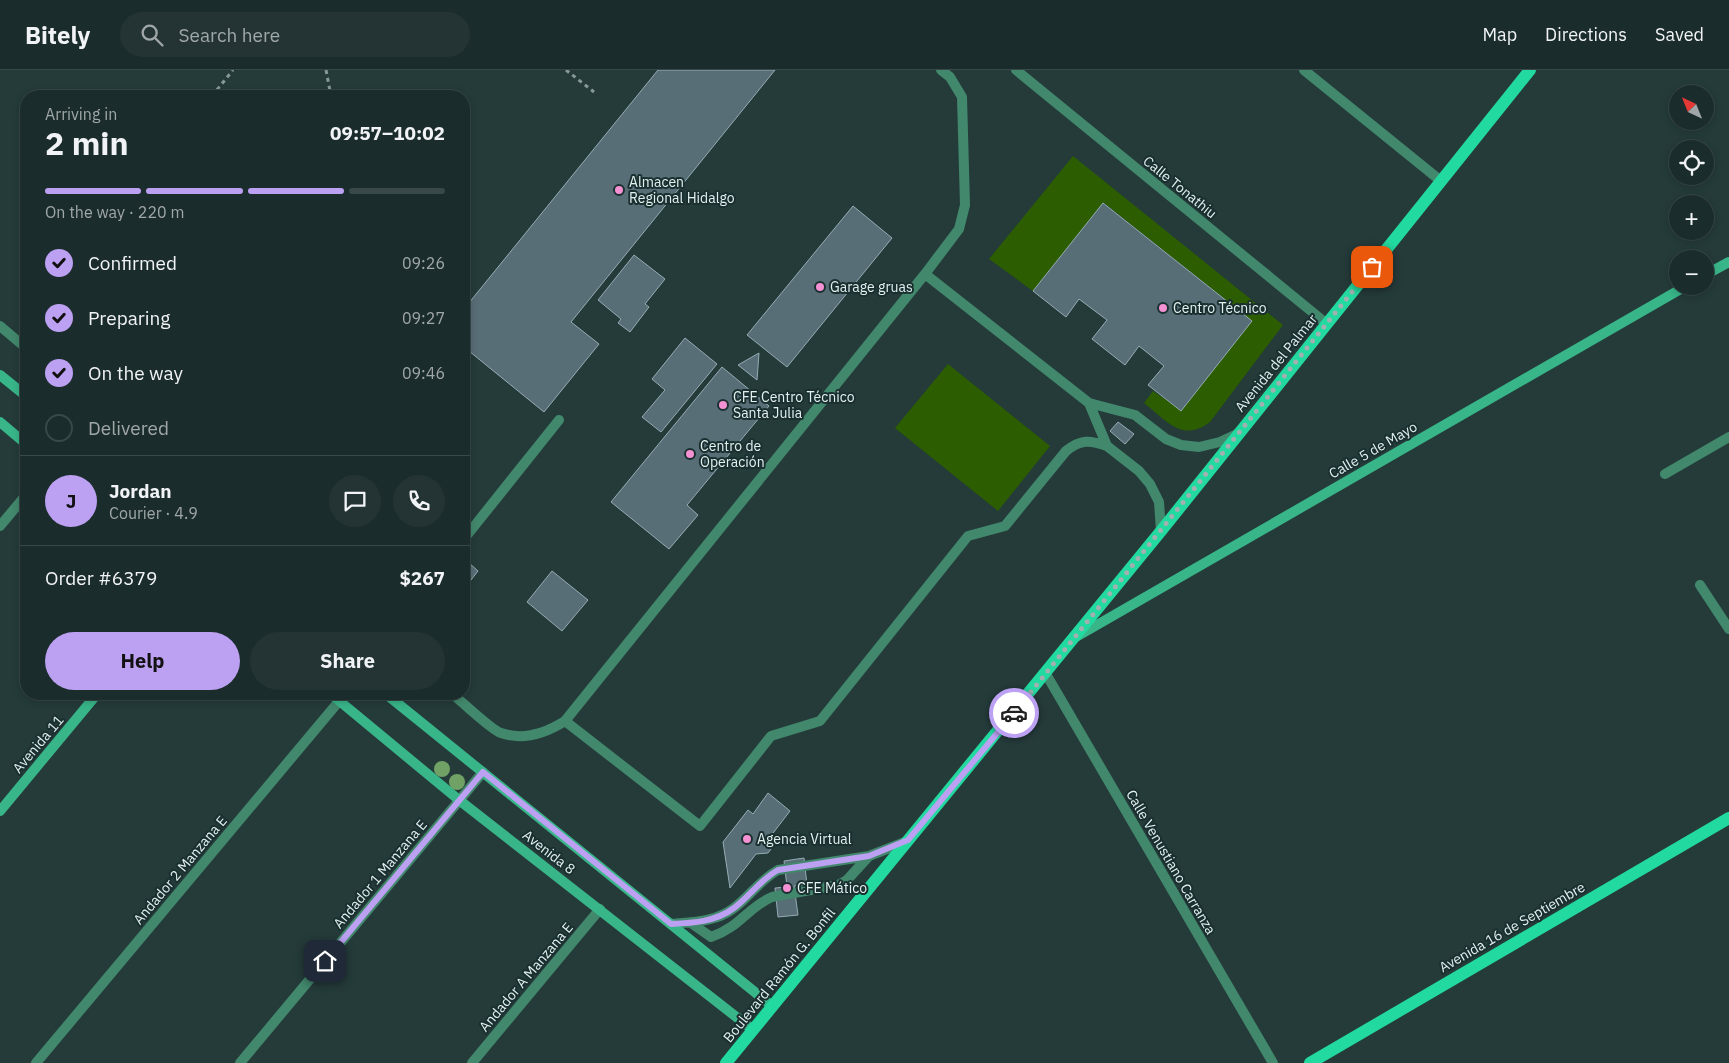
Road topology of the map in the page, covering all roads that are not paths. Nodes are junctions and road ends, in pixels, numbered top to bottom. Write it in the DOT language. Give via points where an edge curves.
graph roads {
  1 [pos="941,70"];
  2 [pos="1016,70"];
  3 [pos="1304,70"];
  4 [pos="1526,71"];
  5 [pos="1441,182"];
  6 [pos="1729,262"];
  7 [pos="1714,270"];
  8 [pos="925,274"];
  9 [pos="1670,295"];
  10 [pos="1327,324"];
  11 [pos="0,326"];
  12 [pos="20,343"];
  13 [pos="0,375"];
  14 [pos="20,391"];
  15 [pos="1088,404"];
  16 [pos="559,420"];
  17 [pos="0,422"];
  18 [pos="1240,433"];
  19 [pos="1729,437"];
  20 [pos="20,439"];
  21 [pos="1107,446"];
  22 [pos="1665,474"];
  23 [pos="20,502"];
  24 [pos="0,526"];
  25 [pos="470,531"];
  26 [pos="1161,531"];
  27 [pos="1700,585"];
  28 [pos="1729,629"];
  29 [pos="1074,638"];
  30 [pos="1046,674"];
  31 [pos="92,700"];
  32 [pos="335,700"];
  33 [pos="343,700"];
  34 [pos="393,700"];
  35 [pos="459,700"];
  36 [pos="565,721"];
  37 [pos="483,772"];
  38 [pos="459,800"];
  39 [pos="0,811"];
  40 [pos="1729,818"];
  41 [pos="908,840"];
  42 [pos="869,856"];
  43 [pos="600,909"];
  44 [pos="691,923"];
  45 [pos="671,924"];
  46 [pos="772,1006"];
  47 [pos="753,1030"];
  48 [pos="36,1063"];
  49 [pos="240,1063"];
  50 [pos="472,1063"];
  51 [pos="726,1063"];
  52 [pos="1273,1063"];
  53 [pos="1310,1063"];
  1 -- 8 [label="street" via="950,77 962,97 964,205 959,229"];
  2 -- 10 [label="street, Calle Tonathiu"];
  3 -- 5 [label="street"];
  4 -- 5 [label="main road, Avenida del Palmar"];
  5 -- 10 [label="main road, Avenida del Palmar"];
  6 -- 7 [label="street"];
  8 -- 15 [label="street"];
  8 -- 36 [label="street"];
  9 -- 29 [label="street, Calle 5 de Mayo"];
  10 -- 18 [label="main road, Avenida del Palmar"];
  11 -- 12 [label="street"];
  13 -- 14 [label="street"];
  15 -- 18 [label="street" via="1135,415 1166,439 1182,445 1206,445"];
  15 -- 21 [label="street"];
  16 -- 25 [label="street"];
  17 -- 20 [label="street"];
  18 -- 26 [label="main road, Avenida del Palmar"];
  19 -- 22 [label="street"];
  21 -- 26 [label="street" via="1150,484 1159,502"];
  21 -- 36 [label="street" via="1088,440 1076,443 1005,526 968,536 820,721 771,736 700,826"];
  23 -- 24 [label="street"];
  26 -- 29 [label="main road, Avenida del Palmar"];
  27 -- 28 [label="street"];
  29 -- 30 [label="main road, Avenida del Palmar"];
  30 -- 41 [label="main road, Boulevard Ramón G. Bonfil"];
  30 -- 52 [label="street, Calle Venustiano Carranza"];
  31 -- 39 [label="street, Avenida 11"];
  32 -- 48 [label="street, Andador 2 Manzana E"];
  33 -- 38 [label="street, Avenida 8"];
  34 -- 37 [label="street, Avenida 8"];
  35 -- 36 [label="street" via="500,733 525,736 548,732"];
  37 -- 38 [label="street, Andador 1 Manzana E"];
  37 -- 45 [label="street, Avenida 8"];
  38 -- 43 [label="street, Avenida 8"];
  38 -- 49 [label="street, Andador 1 Manzana E"];
  40 -- 53 [label="main road, Avenida 16 de Septiembre"];
  41 -- 42 [label="street"];
  41 -- 46 [label="main road, Boulevard Ramón G. Bonfil"];
  42 -- 44 [label="street" via="778,870 720,917"];
  42 -- 44 [label="street" via="838,885 762,901 736,926 723,933 711,937"];
  43 -- 47 [label="street, Avenida 8"];
  43 -- 50 [label="street, Andador A Manzana E"];
  44 -- 45 [label="street"];
  45 -- 46 [label="street, Avenida 8"];
  46 -- 47 [label="main road, Boulevard Ramón G. Bonfil"];
  47 -- 51 [label="main road, Boulevard Ramón G. Bonfil"];
}
